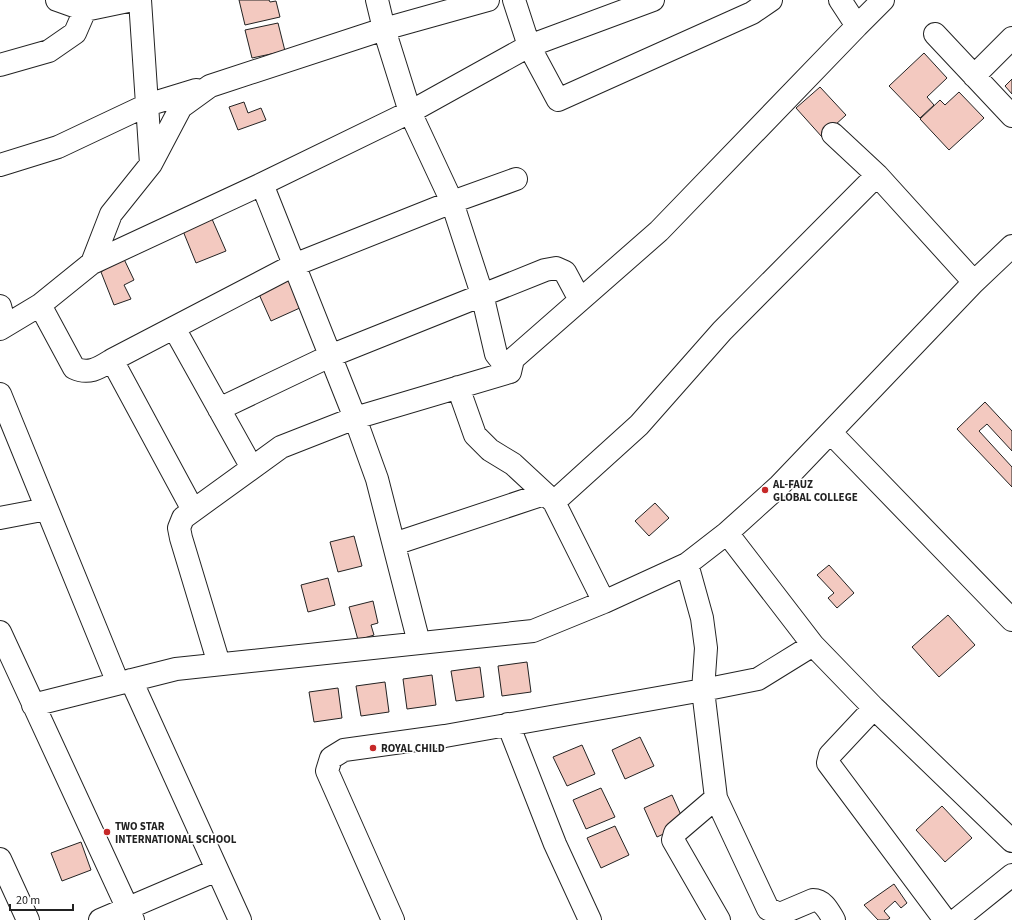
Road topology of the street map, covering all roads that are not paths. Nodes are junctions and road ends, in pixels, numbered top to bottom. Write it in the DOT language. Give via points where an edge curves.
graph roads {
  1 [pos="57,0"];
  2 [pos="133,0"];
  3 [pos="140,0"];
  4 [pos="377,0"];
  5 [pos="488,0"];
  6 [pos="514,0"];
  7 [pos="653,0"];
  8 [pos="771,0"];
  9 [pos="840,0"];
  10 [pos="883,0"];
  11 [pos="627,5"];
  12 [pos="749,7"];
  13 [pos="85,10"];
  14 [pos="857,26"];
  15 [pos="384,29"];
  16 [pos="935,34"];
  17 [pos="1012,38"];
  18 [pos="529,46"];
  19 [pos="0,65"];
  20 [pos="974,76"];
  21 [pos="210,86"];
  22 [pos="147,105"];
  23 [pos="410,112"];
  24 [pos="1012,116"];
  25 [pos="833,134"];
  26 [pos="151,164"];
  27 [pos="0,165"];
  28 [pos="877,175"];
  29 [pos="516,179"];
  30 [pos="262,184"];
  31 [pos="452,202"];
  32 [pos="1012,246"];
  33 [pos="92,263"];
  34 [pos="294,265"];
  35 [pos="974,282"];
  36 [pos="482,294"];
  37 [pos="580,300"];
  38 [pos="40,304"];
  39 [pos="2,320"];
  40 [pos="174,328"];
  41 [pos="330,356"];
  42 [pos="112,360"];
  43 [pos="510,372"];
  44 [pos="458,386"];
  45 [pos="0,394"];
  46 [pos="219,409"];
  47 [pos="355,418"];
  48 [pos="831,433"];
  49 [pos="252,468"];
  50 [pos="549,498"];
  51 [pos="47,509"];
  52 [pos="193,510"];
  53 [pos="0,518"];
  54 [pos="727,533"];
  55 [pos="394,544"];
  56 [pos="687,564"];
  57 [pos="604,602"];
  58 [pos="1012,620"];
  59 [pos="0,632"];
  60 [pos="419,643"];
  61 [pos="813,646"];
  62 [pos="219,664"];
  63 [pos="124,682"];
  64 [pos="703,690"];
  65 [pos="33,705"];
  66 [pos="874,708"];
  67 [pos="508,724"];
  68 [pos="716,798"];
  69 [pos="1012,841"];
  70 [pos="0,859"];
  71 [pos="217,870"];
  72 [pos="1012,874"];
  73 [pos="130,914"];
  74 [pos="28,920"];
  75 [pos="100,920"];
  76 [pos="240,920"];
  77 [pos="393,920"];
  78 [pos="590,920"];
  79 [pos="719,920"];
  80 [pos="834,920"];
  81 [pos="945,920"];
  82 [pos="956,920"];
  1 -- 13 [label="street"];
  2 -- 13 [label="street"];
  3 -- 22 [label="street"];
  4 -- 15 [label="street"];
  5 -- 15 [label="street"];
  6 -- 18 [label="street"];
  7 -- 11 [label="street"];
  8 -- 12 [label="street"];
  9 -- 14 [label="street"];
  10 -- 14 [label="street"];
  11 -- 18 [label="street"];
  12 -- 18 [label="street" via="558,100"];
  13 -- 19 [label="street" via="75,33 49,51"];
  14 -- 37 [label="street" via="659,231"];
  15 -- 21 [label="street"];
  15 -- 23 [label="street"];
  16 -- 20 [label="street"];
  17 -- 20 [label="street"];
  18 -- 23 [label="street"];
  20 -- 24 [label="street"];
  21 -- 22 [label="street"];
  21 -- 26 [label="street" via="181,107"];
  22 -- 26 [label="street"];
  22 -- 27 [label="street" via="58,146"];
  23 -- 30 [label="street"];
  23 -- 31 [label="street"];
  25 -- 28 [label="street"];
  26 -- 33 [label="street" via="111,214"];
  28 -- 35 [label="street"];
  28 -- 50 [label="street" via="722,331 639,425"];
  29 -- 31 [label="street"];
  30 -- 33 [label="street"];
  30 -- 34 [label="street"];
  31 -- 34 [label="street"];
  31 -- 36 [label="street"];
  32 -- 35 [label="street"];
  33 -- 38 [label="street"];
  34 -- 40 [label="street"];
  34 -- 41 [label="street"];
  35 -- 48 [label="street"];
  36 -- 37 [label="street" via="556,268 565,272"];
  36 -- 41 [label="street"];
  36 -- 43 [label="street" via="496,354"];
  37 -- 43 [label="street" via="513,359"];
  38 -- 39 [label="street"];
  38 -- 42 [label="street" via="74,368 82,372 92,371"];
  40 -- 42 [label="street"];
  40 -- 46 [label="street"];
  41 -- 46 [label="street"];
  41 -- 47 [label="street"];
  42 -- 52 [label="street"];
  43 -- 44 [label="street"];
  44 -- 47 [label="street"];
  44 -- 50 [label="street" via="476,435 490,450 513,464"];
  45 -- 51 [label="street"];
  46 -- 49 [label="street"];
  47 -- 49 [label="street" via="281,447"];
  47 -- 55 [label="street" via="377,479"];
  48 -- 54 [label="street"];
  48 -- 58 [label="street"];
  49 -- 52 [label="street"];
  50 -- 55 [label="street"];
  50 -- 57 [label="street"];
  51 -- 53 [label="street"];
  51 -- 63 [label="street"];
  52 -- 62 [label="street" via="183,518 179,528"];
  54 -- 56 [label="street"];
  54 -- 61 [label="street"];
  55 -- 60 [label="street"];
  56 -- 57 [label="street"];
  56 -- 64 [label="street" via="702,618 706,648"];
  57 -- 60 [label="street" via="533,631"];
  59 -- 65 [label="street"];
  60 -- 62 [label="street"];
  61 -- 64 [label="street" via="758,679"];
  61 -- 66 [label="street"];
  62 -- 63 [label="street" via="176,668"];
  63 -- 65 [label="street"];
  63 -- 71 [label="street"];
  64 -- 67 [label="street"];
  64 -- 68 [label="street"];
  65 -- 73 [label="street"];
  66 -- 69 [label="street"];
  66 -- 81 [label="street" via="830,755 828,763"];
  67 -- 77 [label="street" via="344,750 332,758 327,770"];
  67 -- 78 [label="street" via="555,844"];
  68 -- 79 [label="street" via="675,833 674,840"];
  68 -- 80 [label="street" via="768,909 780,914 818,900"];
  70 -- 74 [label="street"];
  71 -- 73 [label="street"];
  71 -- 76 [label="street"];
  72 -- 82 [label="street"];
  73 -- 75 [label="street"];
}
